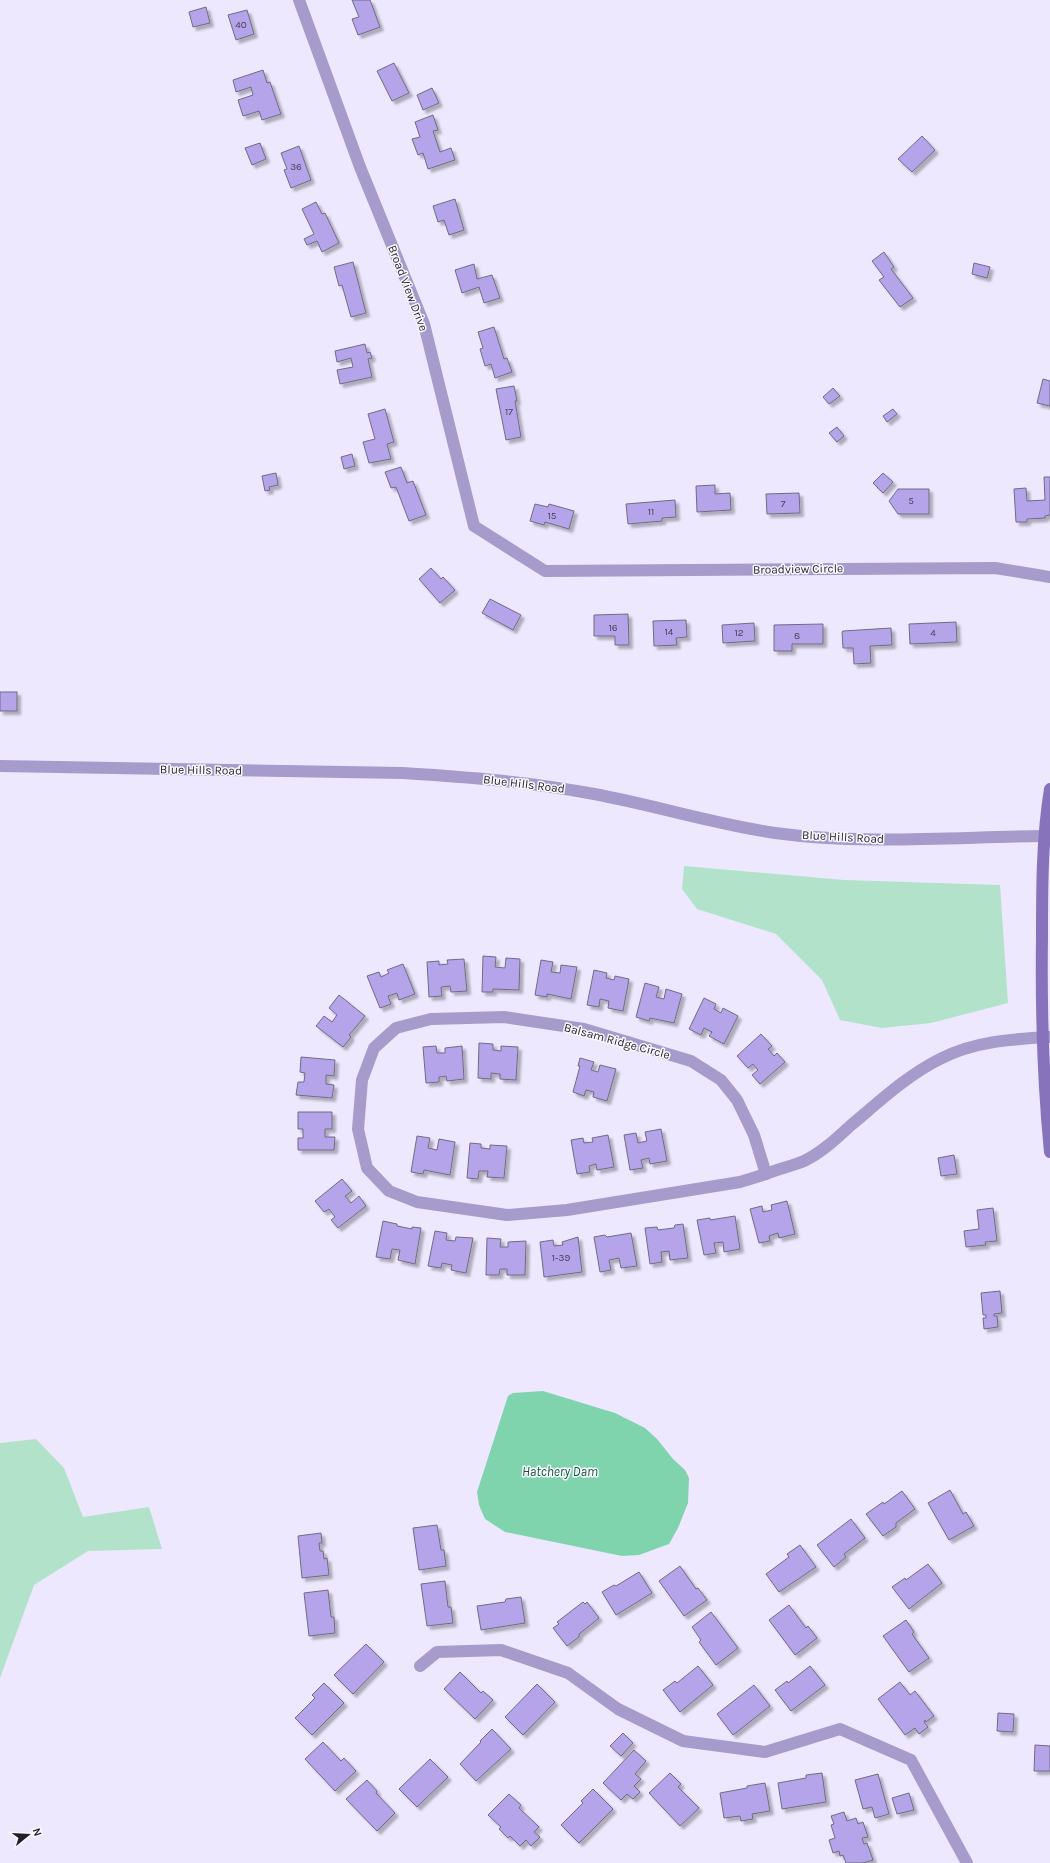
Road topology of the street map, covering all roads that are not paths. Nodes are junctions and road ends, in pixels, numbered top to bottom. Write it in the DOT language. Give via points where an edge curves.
graph roads {
  1 [pos="299,0"];
  2 [pos="545,571"];
  3 [pos="1050,577"];
  4 [pos="0,766"];
  5 [pos="1050,789"];
  6 [pos="1044,836"];
  7 [pos="1047,1037"];
  8 [pos="1050,1152"];
  9 [pos="766,1174"];
  10 [pos="420,1666"];
  11 [pos="967,1863"];
  1 -- 2 [label="street, Broad View Drive" via="360,167 424,324 474,526"];
  2 -- 3 [label="street, Broadview Circle" via="995,568"];
  4 -- 6 [label="street, Blue Hills Road" via="454,776 593,794 776,833 882,839"];
  5 -- 6 [label="street"];
  6 -- 7 [label="street" via="1042,956"];
  7 -- 8 [label="street"];
  7 -- 9 [label="street, Balsam Ridge Circle" via="965,1048 942,1058 922,1068 884,1096 824,1148 804,1161"];
  9 -- 9 [label="street, Balsam Ridge Circle" via="740,1182 567,1210 507,1215 417,1202 389,1191 368,1168 358,1129 362,1080 374,1048 396,1028 431,1019 504,1016 584,1029 692,1060 721,1080 737,1100 754,1135"];
  10 -- 11 [label="street" via="437,1652 501,1650 568,1673 618,1709 683,1742 765,1752 840,1729 911,1760"];
}
